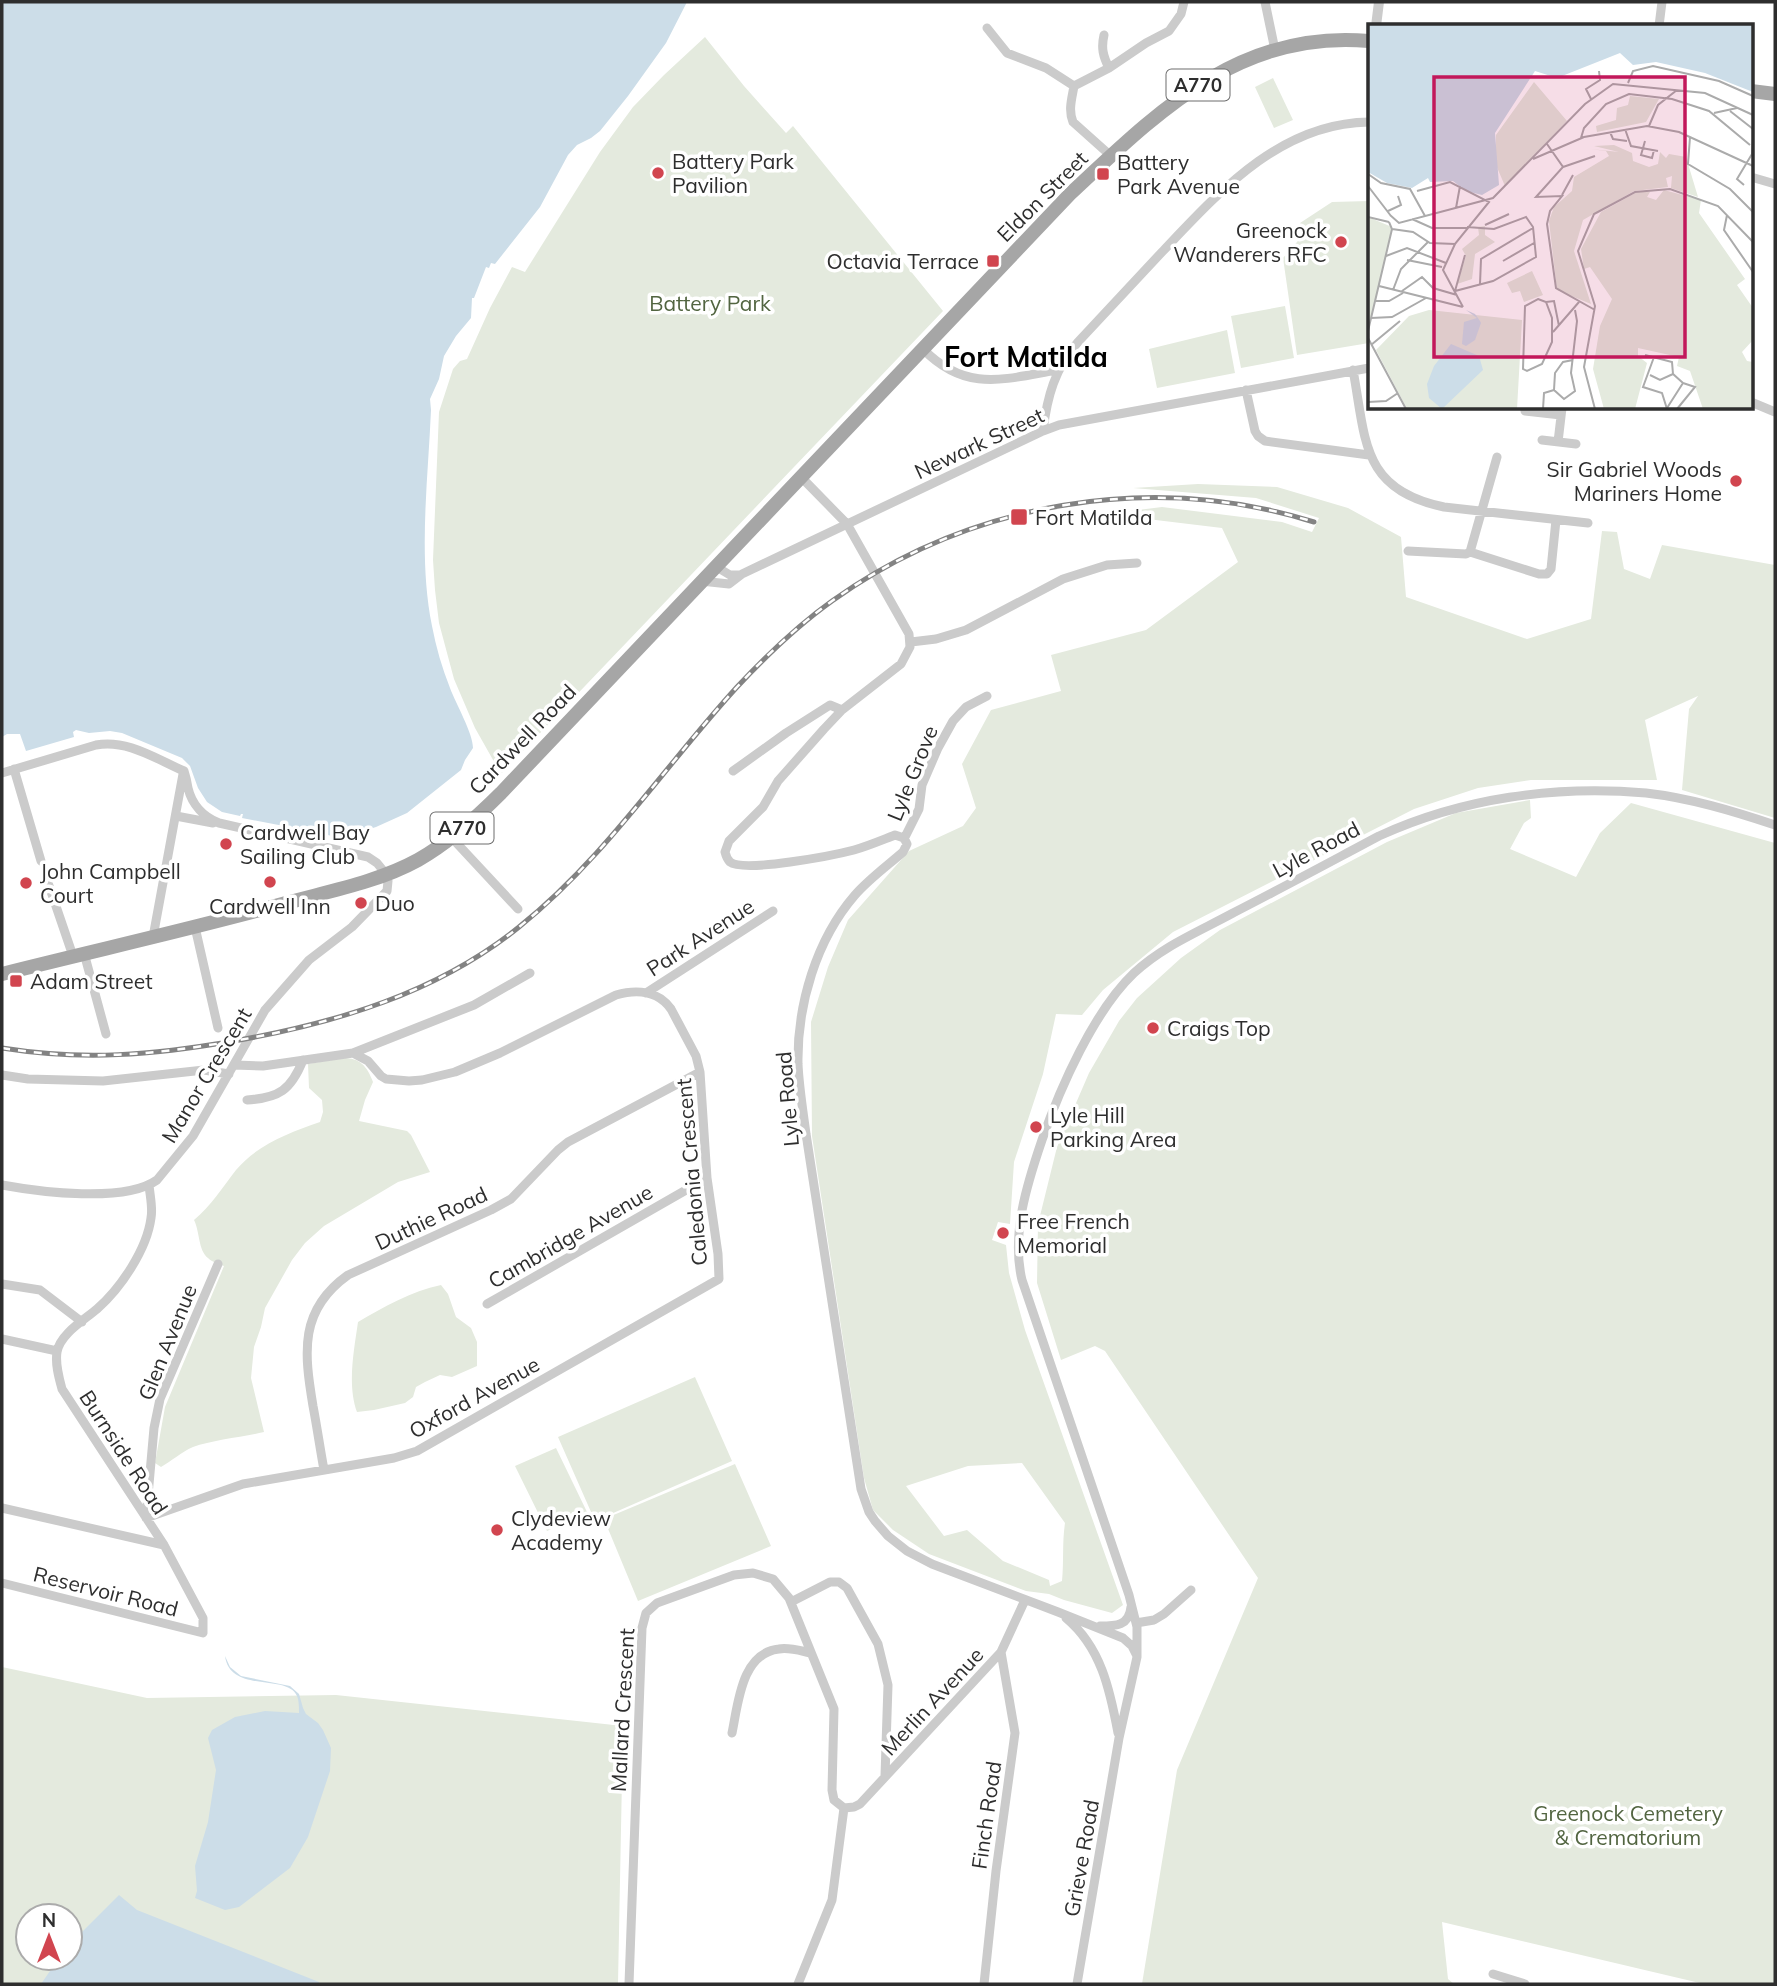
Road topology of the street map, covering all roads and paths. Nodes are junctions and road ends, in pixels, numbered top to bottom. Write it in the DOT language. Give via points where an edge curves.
graph roads {
  1 [pos="1184,2"];
  2 [pos="1265,2"];
  3 [pos="1380,2"];
  4 [pos="1662,2"];
  5 [pos="1376,24"];
  6 [pos="1659,24"];
  7 [pos="987,28"];
  8 [pos="1104,35"];
  9 [pos="1368,41"];
  10 [pos="1275,50"];
  11 [pos="1109,68"];
  12 [pos="1074,86"];
  13 [pos="1752,91"];
  14 [pos="1775,94"];
  15 [pos="1368,122"];
  16 [pos="1111,156"];
  17 [pos="1752,177"];
  18 [pos="1775,184"];
  19 [pos="923,349"];
  20 [pos="1368,368"];
  21 [pos="1058,370"];
  22 [pos="1353,370"];
  23 [pos="1246,390"];
  24 [pos="1752,402"];
  25 [pos="1525,411"];
  26 [pos="1562,411"];
  27 [pos="1775,412"];
  28 [pos="1043,431"];
  29 [pos="1542,440"];
  30 [pos="1558,442"];
  31 [pos="1576,444"];
  32 [pos="1369,455"];
  33 [pos="1497,457"];
  34 [pos="801,477"];
  35 [pos="1483,513"];
  36 [pos="1556,520"];
  37 [pos="1588,523"];
  38 [pos="846,524"];
  39 [pos="1408,551"];
  40 [pos="1470,552"];
  41 [pos="1137,563"];
  42 [pos="715,566"];
  43 [pos="742,575"];
  44 [pos="701,581"];
  45 [pos="911,642"];
  46 [pos="987,696"];
  47 [pos="842,710"];
  48 [pos="14,769"];
  49 [pos="184,771"];
  50 [pos="733,771"];
  51 [pos="2,773"];
  52 [pos="176,816"];
  53 [pos="219,823"];
  54 [pos="1775,825"];
  55 [pos="451,837"];
  56 [pos="904,839"];
  57 [pos="41,861"];
  58 [pos="45,874"];
  59 [pos="386,874"];
  60 [pos="518,909"];
  61 [pos="773,911"];
  62 [pos="195,927"];
  63 [pos="153,937"];
  64 [pos="79,955"];
  65 [pos="530,973"];
  66 [pos="2,974"];
  67 [pos="646,993"];
  68 [pos="218,1028"];
  69 [pos="106,1034"];
  70 [pos="354,1053"];
  71 [pos="303,1060"];
  72 [pos="236,1061"];
  73 [pos="700,1072"];
  74 [pos="229,1074"];
  75 [pos="2,1075"];
  76 [pos="247,1100"];
  77 [pos="707,1178"];
  78 [pos="2,1185"];
  79 [pos="149,1185"];
  80 [pos="218,1264"];
  81 [pos="719,1279"];
  82 [pos="2,1284"];
  83 [pos="487,1304"];
  84 [pos="82,1322"];
  85 [pos="2,1339"];
  86 [pos="57,1351"];
  87 [pos="324,1470"];
  88 [pos="2,1508"];
  89 [pos="146,1518"];
  90 [pos="164,1545"];
  91 [pos="2,1583"];
  92 [pos="1191,1590"];
  93 [pos="1129,1595"];
  94 [pos="1025,1600"];
  95 [pos="791,1602"];
  96 [pos="1058,1612"];
  97 [pos="1136,1623"];
  98 [pos="1095,1626"];
  99 [pos="203,1633"];
  100 [pos="1088,1643"];
  101 [pos="1001,1652"];
  102 [pos="811,1653"];
  103 [pos="1137,1657"];
  104 [pos="1106,1678"];
  105 [pos="1131,1684"];
  106 [pos="732,1733"];
  107 [pos="1119,1738"];
  108 [pos="885,1776"];
  109 [pos="844,1808"];
  110 [pos="1493,1974"];
  111 [pos="629,1984"];
  112 [pos="798,1984"];
  113 [pos="984,1984"];
  114 [pos="1077,1984"];
  115 [pos="1525,1984"];
  1 -- 11 [label="street" via="1169,31"];
  2 -- 10 [label="street"];
  3 -- 5 [label="street"];
  4 -- 6 [label="street"];
  7 -- 12 [label="street" via="1007,53 1046,68"];
  8 -- 11 [label="street" via="1103,55"];
  9 -- 10 [label="main road, Eldon Street / A770"];
  10 -- 16 [label="main road, Eldon Street / A770" via="1231,66 1196,86"];
  11 -- 12 [label="street"];
  12 -- 16 [label="street" via="1073,122"];
  13 -- 14 [label="main road"];
  15 -- 21 [label="street" via="1300,137 1246,170 1190,222 1078,342"];
  16 -- 19 [label="main road, Eldon Street / A770"];
  17 -- 18 [label="street"];
  19 -- 21 [label="street" via="945,368 983,380"];
  19 -- 34 [label="main road, Eldon Street / A770"];
  20 -- 22 [label="street, Newark Street"];
  21 -- 28 [label="street" via="1048,396"];
  22 -- 23 [label="street, Newark Street"];
  22 -- 32 [label="street"];
  23 -- 28 [label="street, Newark Street"];
  23 -- 32 [label="street" via="1255,431 1265,441"];
  24 -- 27 [label="street"];
  25 -- 26 [label="street"];
  26 -- 30 [label="street"];
  28 -- 38 [label="street, Newark Street"];
  29 -- 30 [label="street"];
  30 -- 31 [label="street"];
  32 -- 35 [label="street" via="1382,476 1412,497"];
  33 -- 35 [label="street"];
  34 -- 38 [label="street"];
  34 -- 42 [label="main road, Cardwell Road / A770"];
  35 -- 36 [label="street"];
  35 -- 40 [label="street"];
  36 -- 37 [label="street"];
  36 -- 40 [label="street" via="1547,573"];
  38 -- 43 [label="street, Newark Street"];
  38 -- 45 [label="street"];
  39 -- 40 [label="street"];
  41 -- 45 [label="street" via="1107,565 1063,579 965,631"];
  42 -- 43 [label="street" via="730,575"];
  42 -- 44 [label="main road, Cardwell Road / A770"];
  43 -- 44 [label="street, Newark Street" via="729,584"];
  44 -- 55 [label="main road, Cardwell Road / A770" via="510,784"];
  45 -- 47 [label="street" via="901,664"];
  46 -- 56 [label="street, Lyle Grove" via="953,721 922,785 919,809"];
  47 -- 50 [label="street" via="830,705"];
  47 -- 56 [label="street" via="725,846 726,857 751,866 809,859 895,835"];
  48 -- 49 [label="street" via="104,743 123,745"];
  48 -- 51 [label="street"];
  48 -- 57 [label="street"];
  49 -- 52 [label="street"];
  49 -- 53 [label="street" via="193,800"];
  52 -- 53 [label="street"];
  52 -- 63 [label="street"];
  53 -- 59 [label="street" via="362,855"];
  54 -- 93 [label="street, Lyle Road" via="1699,802 1646,793 1539,793 1466,806 1379,836 1186,936 1159,952 1121,987 1088,1037 1057,1098 1034,1166 1018,1240 1022,1280"];
  55 -- 59 [label="main road, Cardwell Road / A770" via="419,860"];
  55 -- 60 [label="street"];
  56 -- 94 [label="street, Lyle Road" via="903,852 848,903 821,950 809,983 799,1045 806,1134 861,1489 875,1521 907,1552"];
  58 -- 64 [label="street"];
  59 -- 62 [label="main road, Cardwell Road / A770"];
  59 -- 72 [label="street, Manor Crescent" via="384,895 276,995"];
  61 -- 67 [label="street, Park Avenue"];
  62 -- 63 [label="main road, Cardwell Road / A770"];
  62 -- 68 [label="street"];
  63 -- 64 [label="main road, Cardwell Road / A770"];
  64 -- 66 [label="main road, Cardwell Road / A770"];
  64 -- 69 [label="street"];
  65 -- 70 [label="street" via="474,1005"];
  67 -- 70 [label="street" via="616,995 500,1053 432,1078 386,1079"];
  67 -- 73 [label="street, Caledonia Crescent" via="661,998 671,1009"];
  70 -- 71 [label="street"];
  71 -- 72 [label="street" via="263,1066"];
  71 -- 76 [label="street" via="297,1076 278,1095"];
  72 -- 74 [label="street, Manor Crescent"];
  73 -- 77 [label="street, Caledonia Crescent"];
  73 -- 87 [label="street, Duthie Road" via="568,1142 511,1199 348,1275 329,1290 311,1320 306,1360"];
  74 -- 75 [label="street" via="204,1070 103,1081"];
  74 -- 79 [label="street, Manor Crescent" via="193,1136"];
  77 -- 81 [label="street, Caledonia Crescent"];
  77 -- 83 [label="street, Cambridge Avenue"];
  78 -- 79 [label="street" via="76,1193"];
  79 -- 84 [label="street" via="152,1216 146,1238 121,1284"];
  80 -- 89 [label="street, Glen Avenue" via="160,1399"];
  81 -- 87 [label="street, Oxford Avenue" via="417,1451"];
  82 -- 84 [label="street" via="40,1290"];
  84 -- 86 [label="street"];
  85 -- 86 [label="street"];
  86 -- 89 [label="street, Burnside Road" via="62,1389"];
  87 -- 89 [label="street, Oxford Avenue" via="243,1484"];
  88 -- 90 [label="street"];
  89 -- 90 [label="street, Burnside Road"];
  90 -- 99 [label="street, Burnside Road" via="204,1618"];
  91 -- 99 [label="street, Reservoir Road"];
  92 -- 97 [label="street" via="1154,1620"];
  93 -- 97 [label="street, Lyle Road"];
  93 -- 98 [label="street" via="1131,1611 1125,1622"];
  94 -- 96 [label="street, Lyle Road"];
  94 -- 101 [label="street, Merlin Avenue"];
  95 -- 102 [label="street, Mallard Crescent"];
  95 -- 108 [label="street" via="839,1582 847,1588 878,1644 888,1685"];
  95 -- 111 [label="street, Mallard Crescent" via="773,1579 753,1573 681,1594 657,1603 646,1613"];
  96 -- 98 [label="street, Lyle Road"];
  96 -- 100 [label="street, Grieve Road"];
  97 -- 103 [label="street, Lyle Road"];
  98 -- 100 [label="street" via="1087,1630"];
  98 -- 103 [label="street, Lyle Road" via="1128,1642"];
  100 -- 104 [label="street, Grieve Road"];
  101 -- 108 [label="street, Merlin Avenue"];
  101 -- 113 [label="street, Finch Road" via="1015,1733"];
  102 -- 106 [label="street" via="778,1648 753,1663 744,1678"];
  102 -- 109 [label="street, Mallard Crescent" via="834,1709 832,1790 834,1800"];
  103 -- 105 [label="street, Grieve Road"];
  104 -- 105 [label="street" via="1118,1691"];
  104 -- 107 [label="street, Grieve Road"];
  105 -- 107 [label="street, Grieve Road"];
  107 -- 114 [label="street, Grieve Road"];
  108 -- 109 [label="street, Merlin Avenue" via="860,1804"];
  109 -- 112 [label="street" via="832,1900"];
  110 -- 115 [label="street"];
}
